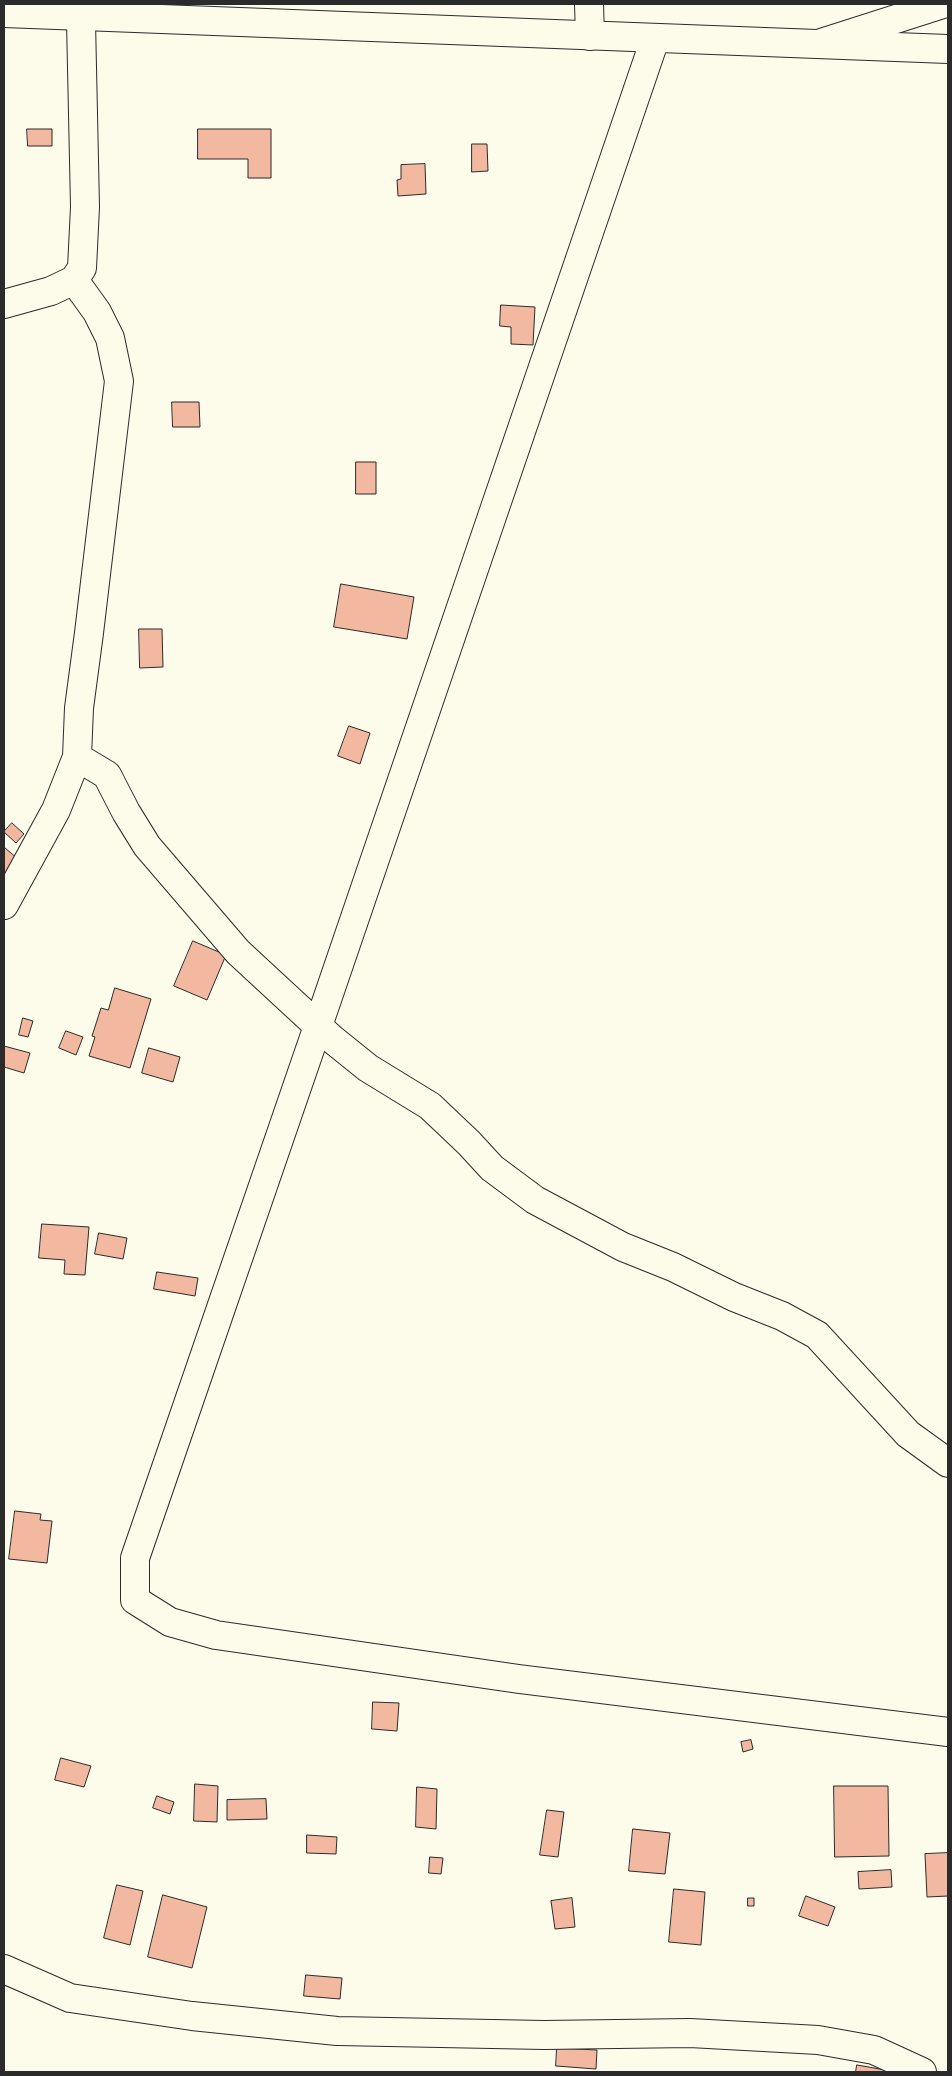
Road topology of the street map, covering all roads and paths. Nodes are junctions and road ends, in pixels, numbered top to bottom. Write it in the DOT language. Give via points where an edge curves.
graph roads {
  1 [pos="589,4"];
  2 [pos="943,4"];
  3 [pos="72,10"];
  4 [pos="4,14"];
  5 [pos="590,36"];
  6 [pos="655,39"];
  7 [pos="817,44"];
  8 [pos="948,50"];
  9 [pos="74,280"];
  10 [pos="4,304"];
  11 [pos="77,758"];
  12 [pos="4,905"];
  13 [pos="318,1026"];
  14 [pos="948,1463"];
  15 [pos="948,1732"];
  16 [pos="4,1969"];
  17 [pos="922,2072"];
  1 -- 5 [label="street"];
  2 -- 7 [label="street"];
  3 -- 4 [label="street"];
  3 -- 5 [label="street"];
  3 -- 9 [label="street" via="81,20 85,207 82,268"];
  5 -- 6 [label="street"];
  6 -- 7 [label="street"];
  6 -- 13 [label="street"];
  7 -- 8 [label="street"];
  9 -- 10 [label="street" via="51,291"];
  9 -- 11 [label="street" via="97,312 110,338 119,380 79,708"];
  11 -- 12 [label="street" via="56,810"];
  11 -- 13 [label="street" via="107,775 147,846 200,910 238,952"];
  13 -- 14 [label="street" via="368,1068 430,1106 492,1168 535,1200 623,1247 782,1316 817,1335 908,1434"];
  13 -- 15 [label="street" via="135,1558 135,1600 170,1622 216,1635 519,1679"];
  16 -- 17 [label="street" via="70,1998 192,2016 337,2030 544,2035 690,2034 818,2040 874,2050"];
}
